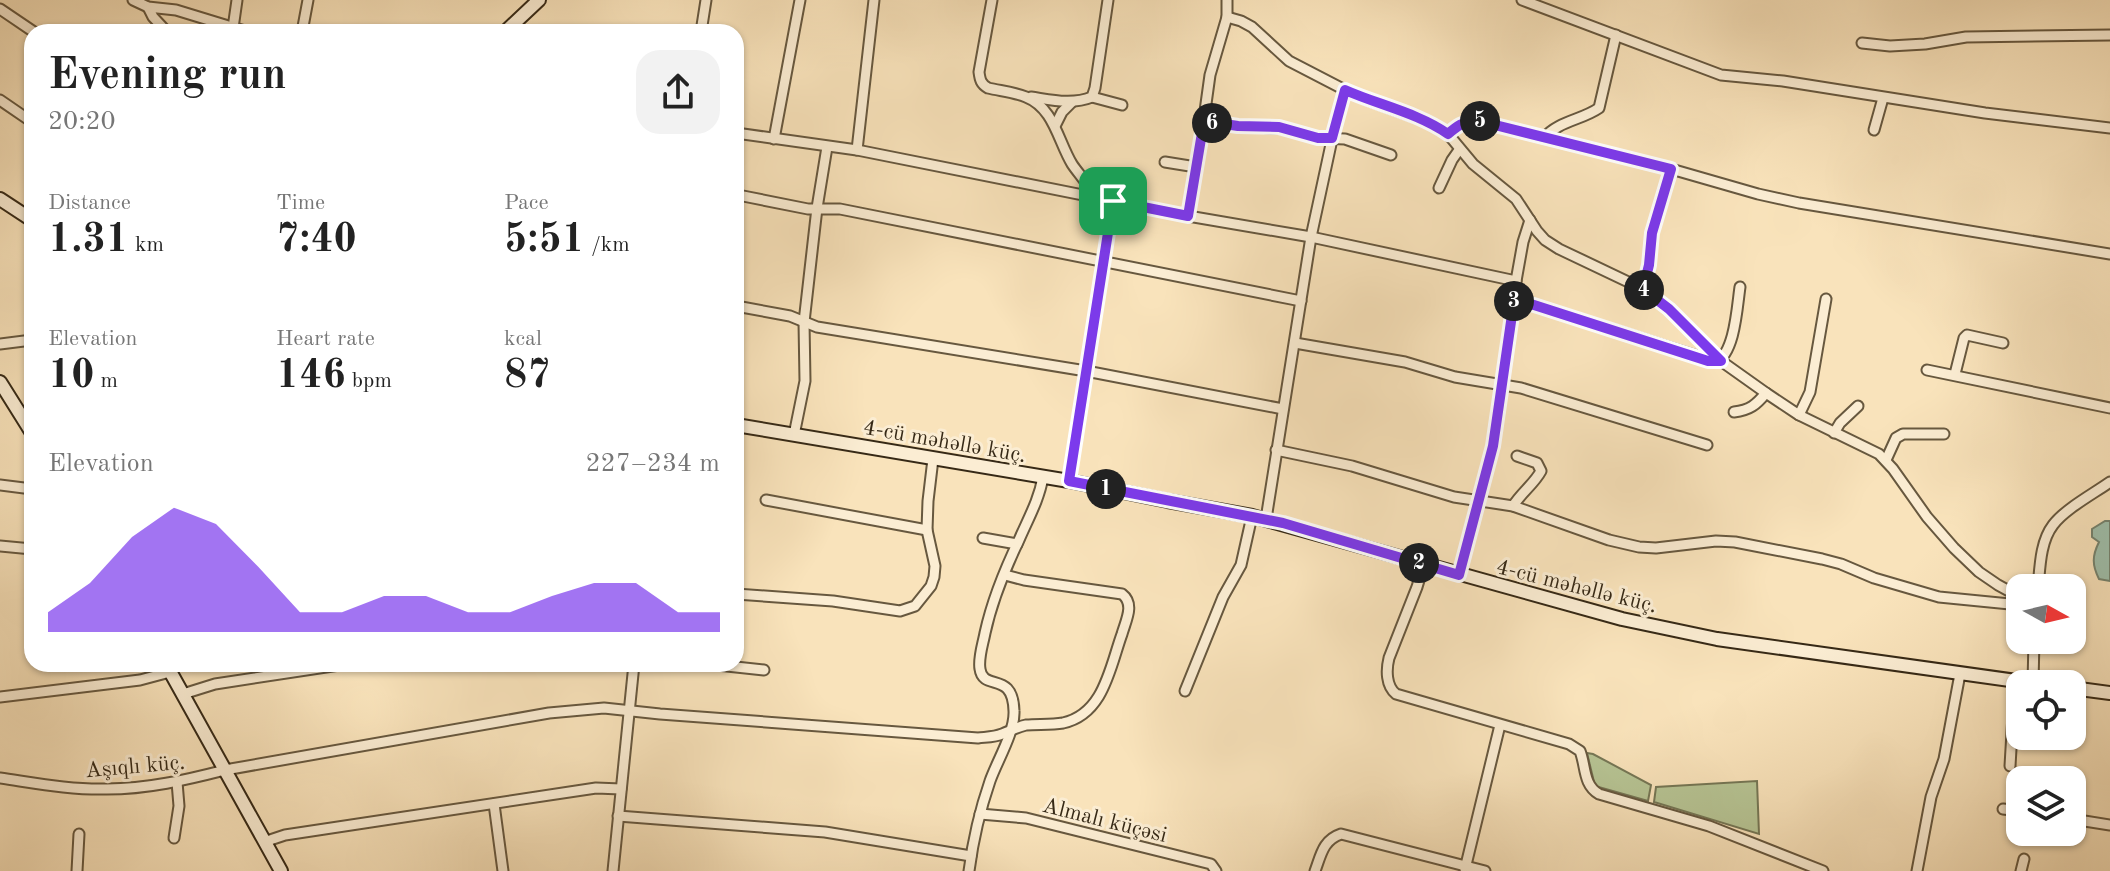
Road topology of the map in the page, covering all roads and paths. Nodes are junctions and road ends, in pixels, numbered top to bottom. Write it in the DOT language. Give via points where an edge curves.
graph roads {
  1 [pos="133,0"];
  2 [pos="237,0"];
  3 [pos="308,0"];
  4 [pos="539,0"];
  5 [pos="706,0"];
  6 [pos="800,0"];
  7 [pos="874,0"];
  8 [pos="992,0"];
  9 [pos="1108,0"];
  10 [pos="1227,0"];
  11 [pos="1522,0"];
  12 [pos="148,7"];
  13 [pos="0,9"];
  14 [pos="1227,17"];
  15 [pos="160,24"];
  16 [pos="220,24"];
  17 [pos="234,24"];
  18 [pos="304,24"];
  19 [pos="514,24"];
  20 [pos="702,24"];
  21 [pos="24,25"];
  22 [pos="1616,35"];
  23 [pos="2110,35"];
  24 [pos="1862,43"];
  25 [pos="1345,90"];
  26 [pos="1026,97"];
  27 [pos="1092,97"];
  28 [pos="1883,98"];
  29 [pos="0,100"];
  30 [pos="1072,102"];
  31 [pos="1122,105"];
  32 [pos="24,116"];
  33 [pos="1204,121"];
  34 [pos="1055,126"];
  35 [pos="2110,128"];
  36 [pos="1874,130"];
  37 [pos="744,134"];
  38 [pos="1448,134"];
  39 [pos="1332,138"];
  40 [pos="1544,138"];
  41 [pos="774,139"];
  42 [pos="827,147"];
  43 [pos="857,150"];
  44 [pos="1459,150"];
  45 [pos="1391,155"];
  46 [pos="1165,162"];
  47 [pos="1196,167"];
  48 [pos="1671,169"];
  49 [pos="1439,188"];
  50 [pos="744,196"];
  51 [pos="1093,197"];
  52 [pos="0,199"];
  53 [pos="1113,201"];
  54 [pos="817,208"];
  55 [pos="24,215"];
  56 [pos="1188,216"];
  57 [pos="1530,220"];
  58 [pos="1311,237"];
  59 [pos="2110,254"];
  60 [pos="1103,261"];
  61 [pos="1516,281"];
  62 [pos="1740,287"];
  63 [pos="1643,289"];
  64 [pos="1826,299"];
  65 [pos="1301,301"];
  66 [pos="1514,301"];
  67 [pos="744,307"];
  68 [pos="804,322"];
  69 [pos="24,341"];
  70 [pos="1295,343"];
  71 [pos="2003,343"];
  72 [pos="0,344"];
  73 [pos="1721,361"];
  74 [pos="1927,370"];
  75 [pos="1086,371"];
  76 [pos="1955,374"];
  77 [pos="0,382"];
  78 [pos="1503,384"];
  79 [pos="1766,393"];
  80 [pos="1858,406"];
  81 [pos="2110,408"];
  82 [pos="1283,409"];
  83 [pos="1734,412"];
  84 [pos="1799,415"];
  85 [pos="24,420"];
  86 [pos="744,426"];
  87 [pos="1834,433"];
  88 [pos="1944,434"];
  89 [pos="794,435"];
  90 [pos="1707,445"];
  91 [pos="1276,450"];
  92 [pos="1517,456"];
  93 [pos="933,459"];
  94 [pos="1886,460"];
  95 [pos="1043,477"];
  96 [pos="1069,481"];
  97 [pos="2110,482"];
  98 [pos="0,485"];
  99 [pos="24,488"];
  100 [pos="766,500"];
  101 [pos="1479,501"];
  102 [pos="1513,506"];
  103 [pos="1252,516"];
  104 [pos="1266,519"];
  105 [pos="927,530"];
  106 [pos="983,538"];
  107 [pos="1017,544"];
  108 [pos="0,546"];
  109 [pos="24,548"];
  110 [pos="1424,564"];
  111 [pos="2040,574"];
  112 [pos="1005,575"];
  113 [pos="1459,575"];
  114 [pos="2006,589"];
  115 [pos="744,595"];
  116 [pos="2006,604"];
  117 [pos="744,668"];
  118 [pos="764,670"];
  119 [pos="159,672"];
  120 [pos="170,672"];
  121 [pos="294,672"];
  122 [pos="633,672"];
  123 [pos="1960,674"];
  124 [pos="2006,680"];
  125 [pos="2086,690"];
  126 [pos="1185,691"];
  127 [pos="2110,693"];
  128 [pos="183,694"];
  129 [pos="0,697"];
  130 [pos="630,710"];
  131 [pos="1500,725"];
  132 [pos="1010,731"];
  133 [pos="2011,750"];
  134 [pos="2010,766"];
  135 [pos="225,770"];
  136 [pos="0,778"];
  137 [pos="177,782"];
  138 [pos="621,789"];
  139 [pos="494,804"];
  140 [pos="2003,809"];
  141 [pos="2006,809"];
  142 [pos="980,814"];
  143 [pos="618,816"];
  144 [pos="2086,821"];
  145 [pos="2110,825"];
  146 [pos="79,834"];
  147 [pos="174,838"];
  148 [pos="264,842"];
  149 [pos="971,856"];
  150 [pos="2024,859"];
  151 [pos="1465,869"];
  152 [pos="77,871"];
  153 [pos="281,871"];
  154 [pos="503,871"];
  155 [pos="613,871"];
  156 [pos="969,871"];
  157 [pos="1216,871"];
  158 [pos="1315,871"];
  159 [pos="1485,871"];
  160 [pos="1823,871"];
  161 [pos="1917,871"];
  162 [pos="2021,871"];
  1 -- 12 [label="street"];
  2 -- 17 [label="street"];
  3 -- 18 [label="street"];
  4 -- 19 [label="street"];
  5 -- 20 [label="street"];
  6 -- 41 [label="street"];
  7 -- 43 [label="street"];
  8 -- 26 [label="street" via="980,80 988,88"];
  9 -- 27 [label="street"];
  10 -- 14 [label="street"];
  11 -- 22 [label="street"];
  12 -- 15 [label="street"];
  12 -- 16 [label="street"];
  13 -- 21 [label="street"];
  14 -- 25 [label="street" via="1252,27 1289,61"];
  14 -- 33 [label="street" via="1210,75"];
  22 -- 28 [label="street" via="1721,75"];
  22 -- 40 [label="street" via="1599,108"];
  23 -- 24 [label="street"];
  25 -- 38 [label="street"];
  25 -- 39 [label="street"];
  26 -- 30 [label="street"];
  26 -- 34 [label="street" via="1044,109"];
  27 -- 30 [label="street"];
  27 -- 31 [label="street"];
  28 -- 35 [label="street"];
  28 -- 36 [label="street"];
  29 -- 32 [label="street"];
  30 -- 34 [label="street"];
  33 -- 39 [label="street"];
  33 -- 47 [label="street"];
  34 -- 51 [label="street"];
  37 -- 41 [label="street"];
  38 -- 40 [label="street" via="1475,120"];
  38 -- 44 [label="street"];
  39 -- 45 [label="street"];
  39 -- 58 [label="street"];
  40 -- 48 [label="street"];
  41 -- 42 [label="street"];
  42 -- 43 [label="street"];
  42 -- 54 [label="street"];
  43 -- 51 [label="street"];
  44 -- 49 [label="street"];
  44 -- 57 [label="street" via="1511,194"];
  46 -- 47 [label="street"];
  47 -- 56 [label="street"];
  48 -- 59 [label="street" via="1799,203"];
  48 -- 63 [label="street"];
  50 -- 54 [label="street"];
  51 -- 53 [label="street"];
  52 -- 55 [label="street"];
  53 -- 56 [label="street"];
  53 -- 60 [label="street"];
  54 -- 60 [label="street"];
  54 -- 68 [label="street"];
  56 -- 58 [label="street"];
  57 -- 61 [label="street"];
  57 -- 63 [label="street" via="1559,249"];
  58 -- 61 [label="street"];
  58 -- 65 [label="street"];
  60 -- 65 [label="street"];
  60 -- 75 [label="street"];
  61 -- 66 [label="street"];
  62 -- 73 [label="street" via="1731,340"];
  63 -- 73 [label="street"];
  64 -- 84 [label="street" via="1810,392"];
  65 -- 70 [label="street"];
  66 -- 73 [label="street"];
  66 -- 78 [label="street"];
  67 -- 68 [label="street"];
  68 -- 75 [label="street"];
  68 -- 89 [label="street" via="805,381"];
  69 -- 72 [label="street"];
  70 -- 78 [label="street"];
  70 -- 82 [label="street"];
  71 -- 76 [label="street" via="1967,335"];
  73 -- 79 [label="street"];
  74 -- 76 [label="street"];
  75 -- 82 [label="street"];
  75 -- 96 [label="street"];
  76 -- 81 [label="street"];
  77 -- 85 [label="street"];
  78 -- 90 [label="street"];
  78 -- 101 [label="street"];
  79 -- 83 [label="street" via="1748,410"];
  79 -- 84 [label="street"];
  80 -- 87 [label="street"];
  82 -- 91 [label="street"];
  84 -- 87 [label="street"];
  86 -- 89 [label="street, 4-cü məhəllə küç."];
  87 -- 94 [label="street"];
  88 -- 94 [label="street" via="1903,434"];
  89 -- 93 [label="street, 4-cü məhəllə küç."];
  91 -- 101 [label="street"];
  91 -- 104 [label="street"];
  92 -- 102 [label="street" via="1537,463 1541,471"];
  93 -- 95 [label="street, 4-cü məhəllə küç."];
  93 -- 105 [label="street"];
  94 -- 114 [label="street" via="1954,548"];
  95 -- 96 [label="street, 4-cü məhəllə küç."];
  95 -- 107 [label="street"];
  96 -- 103 [label="street, 4-cü məhəllə küç."];
  97 -- 111 [label="street" via="2052,525"];
  98 -- 99 [label="street"];
  100 -- 105 [label="street"];
  101 -- 102 [label="street"];
  101 -- 113 [label="street"];
  102 -- 116 [label="street" via="1639,547 1735,542 1841,564 1939,597"];
  103 -- 104 [label="street, 4-cü məhəllə küç."];
  103 -- 126 [label="street" via="1241,565"];
  104 -- 110 [label="street, 4-cü məhəllə küç."];
  105 -- 115 [label="street" via="934,577 909,609"];
  106 -- 107 [label="street"];
  107 -- 112 [label="street"];
  108 -- 109 [label="street"];
  110 -- 113 [label="street, 4-cü məhəllə küç."];
  110 -- 131 [label="street" via="1389,658 1389,684 1396,694"];
  112 -- 132 [label="street" via="979,668 986,679 1011,691"];
  112 -- 132 [label="street, Aşıqlı küç." via="1122,594 1129,602 1095,705 1063,723"];
  113 -- 123 [label="street, 4-cü məhəllə küç." via="1717,639"];
  117 -- 118 [label="street"];
  119 -- 129 [label="street" via="140,680"];
  120 -- 128 [label="street"];
  121 -- 128 [label="street"];
  122 -- 130 [label="street"];
  123 -- 124 [label="street, 4-cü məhəllə küç."];
  123 -- 161 [label="street"];
  125 -- 127 [label="street"];
  128 -- 135 [label="street"];
  130 -- 132 [label="street, Aşıqlı küç." via="978,738"];
  130 -- 135 [label="street, Aşıqlı küç." via="549,713"];
  130 -- 138 [label="street"];
  131 -- 151 [label="street"];
  131 -- 160 [label="street" via="1580,751 1588,783 1599,794 1709,826"];
  132 -- 142 [label="street"];
  133 -- 134 [label="street"];
  135 -- 137 [label="street, Aşıqlı küç."];
  135 -- 148 [label="street"];
  136 -- 137 [label="street, Aşıqlı küç." via="109,790"];
  137 -- 147 [label="street"];
  138 -- 139 [label="street"];
  138 -- 143 [label="street"];
  139 -- 148 [label="street"];
  139 -- 154 [label="street"];
  140 -- 141 [label="street"];
  142 -- 149 [label="street"];
  142 -- 157 [label="street, Almalı küçəsi" via="1026,818 1211,864"];
  143 -- 149 [label="street" via="825,832"];
  143 -- 155 [label="street"];
  144 -- 145 [label="street"];
  146 -- 152 [label="street"];
  148 -- 153 [label="street"];
  149 -- 156 [label="street"];
  150 -- 162 [label="street"];
  151 -- 158 [label="street" via="1341,834 1325,843"];
  151 -- 159 [label="street"];
}
